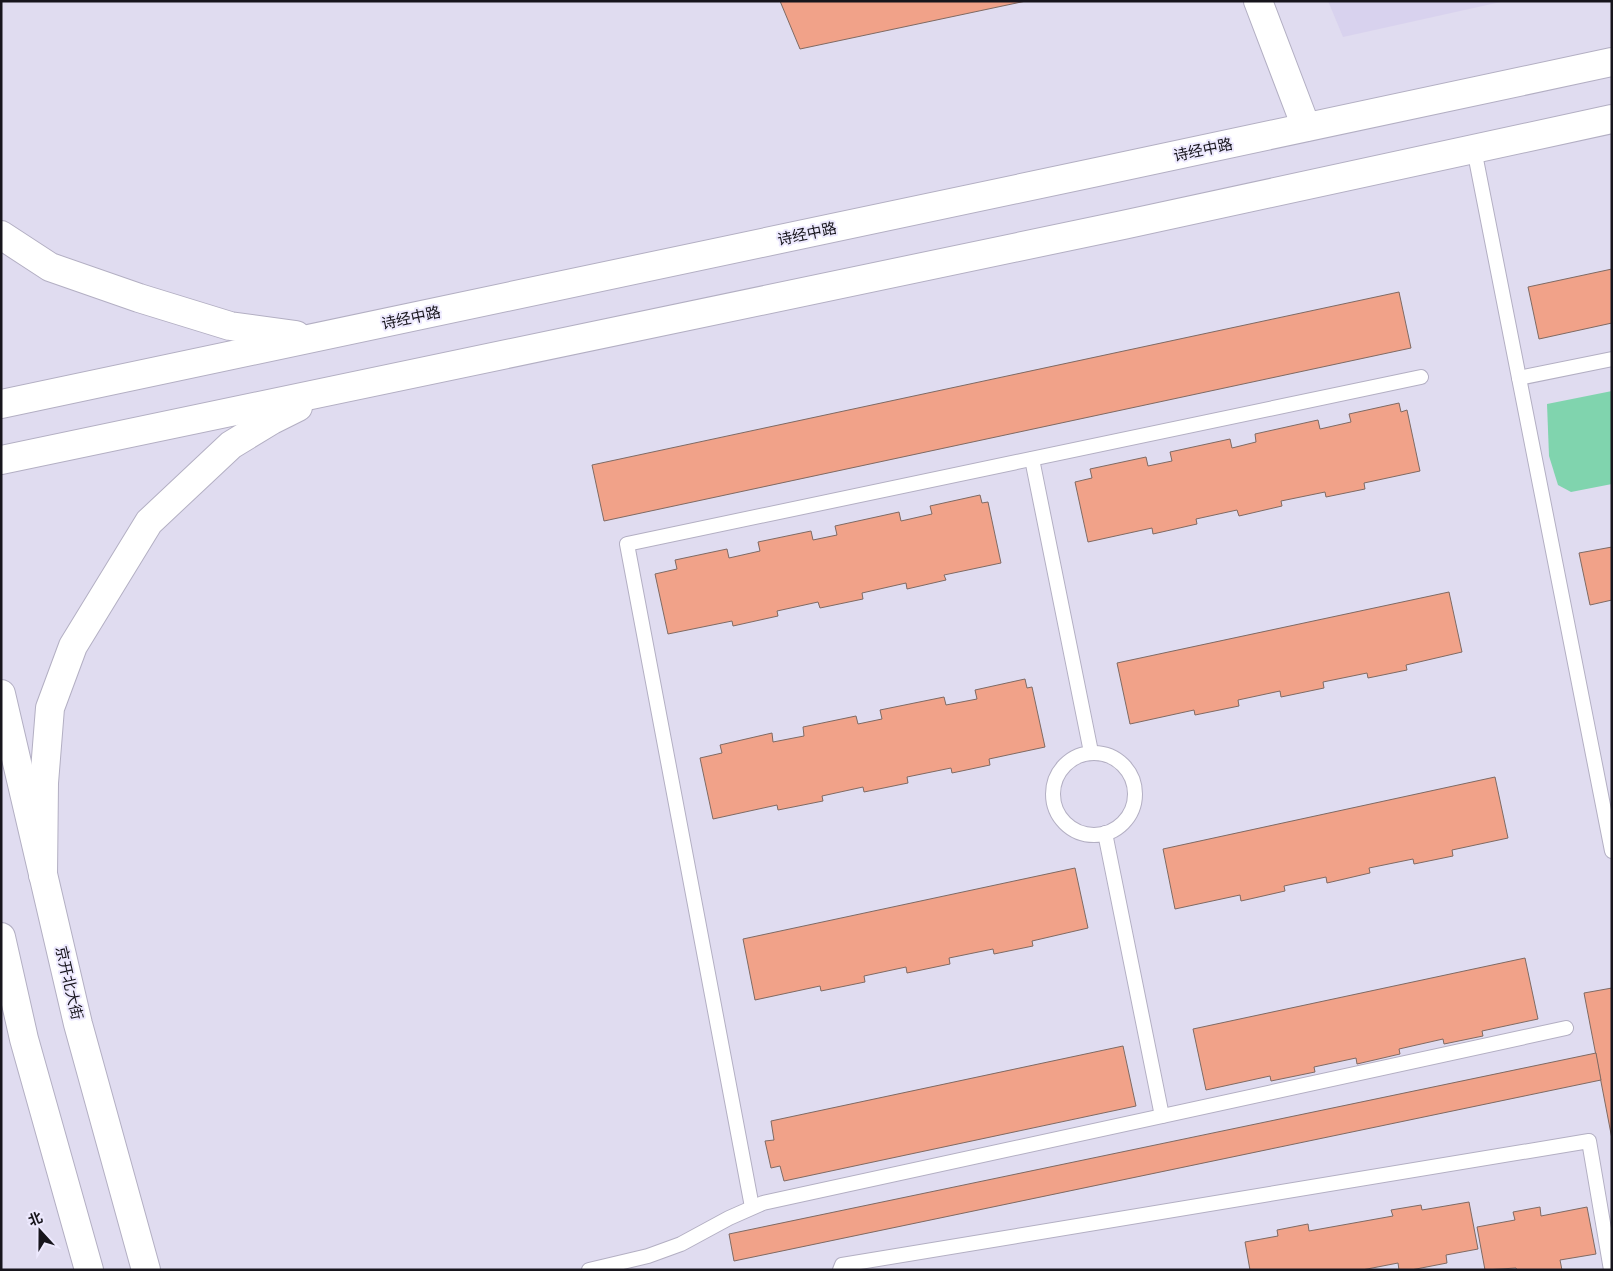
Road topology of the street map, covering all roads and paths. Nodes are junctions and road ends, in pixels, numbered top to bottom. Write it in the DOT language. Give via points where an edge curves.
graph roads {
  1 [pos="1258,1"];
  2 [pos="1612,62"];
  3 [pos="1612,119"];
  4 [pos="1306,128"];
  5 [pos="1474,149"];
  6 [pos="1,235"];
  7 [pos="318,338"];
  8 [pos="1612,359"];
  9 [pos="1421,377"];
  10 [pos="1519,378"];
  11 [pos="334,390"];
  12 [pos="1,404"];
  13 [pos="1032,459"];
  14 [pos="1,460"];
  15 [pos="1,694"];
  16 [pos="1091,752"];
  17 [pos="1105,833"];
  18 [pos="1612,852"];
  19 [pos="43,875"];
  20 [pos="1,937"];
  21 [pos="1566,1028"];
  22 [pos="1162,1116"];
  23 [pos="752,1207"];
  24 [pos="88,1270"];
  25 [pos="146,1270"];
  26 [pos="590,1270"];
  27 [pos="840,1270"];
  28 [pos="1611,1270"];
  1 -- 4 [label="main road"];
  2 -- 4 [label="main road, 诗经中路"];
  3 -- 5 [label="main road"];
  4 -- 7 [label="main road, 诗经中路"];
  5 -- 10 [label="lane"];
  5 -- 11 [label="main road"];
  6 -- 7 [label="main road" via="50,267 139,298 230,326"];
  7 -- 12 [label="main road, 诗经中路"];
  8 -- 10 [label="lane"];
  9 -- 13 [label="lane"];
  10 -- 18 [label="lane"];
  11 -- 14 [label="main road"];
  11 -- 19 [label="main road" via="231,444 148,522 73,646 50,708 44,784"];
  13 -- 16 [label="lane"];
  13 -- 23 [label="lane" via="627,544"];
  15 -- 19 [label="main road, 京开北大街"];
  16 -- 17 [label="lane" via="1108,754 1122,763 1131,774 1135,787 1135,801 1130,814 1121,826"];
  16 -- 17 [label="lane" via="1075,757 1062,767 1054,782 1053,799 1059,816 1071,828 1088,834"];
  17 -- 22 [label="lane"];
  19 -- 25 [label="main road, 京开北大街" via="78,1024"];
  20 -- 24 [label="main road" via="24,1039"];
  21 -- 22 [label="lane"];
  22 -- 23 [label="lane"];
  23 -- 26 [label="lane" via="681,1244"];
  27 -- 28 [label="lane" via="842,1265 1589,1141"];
}
